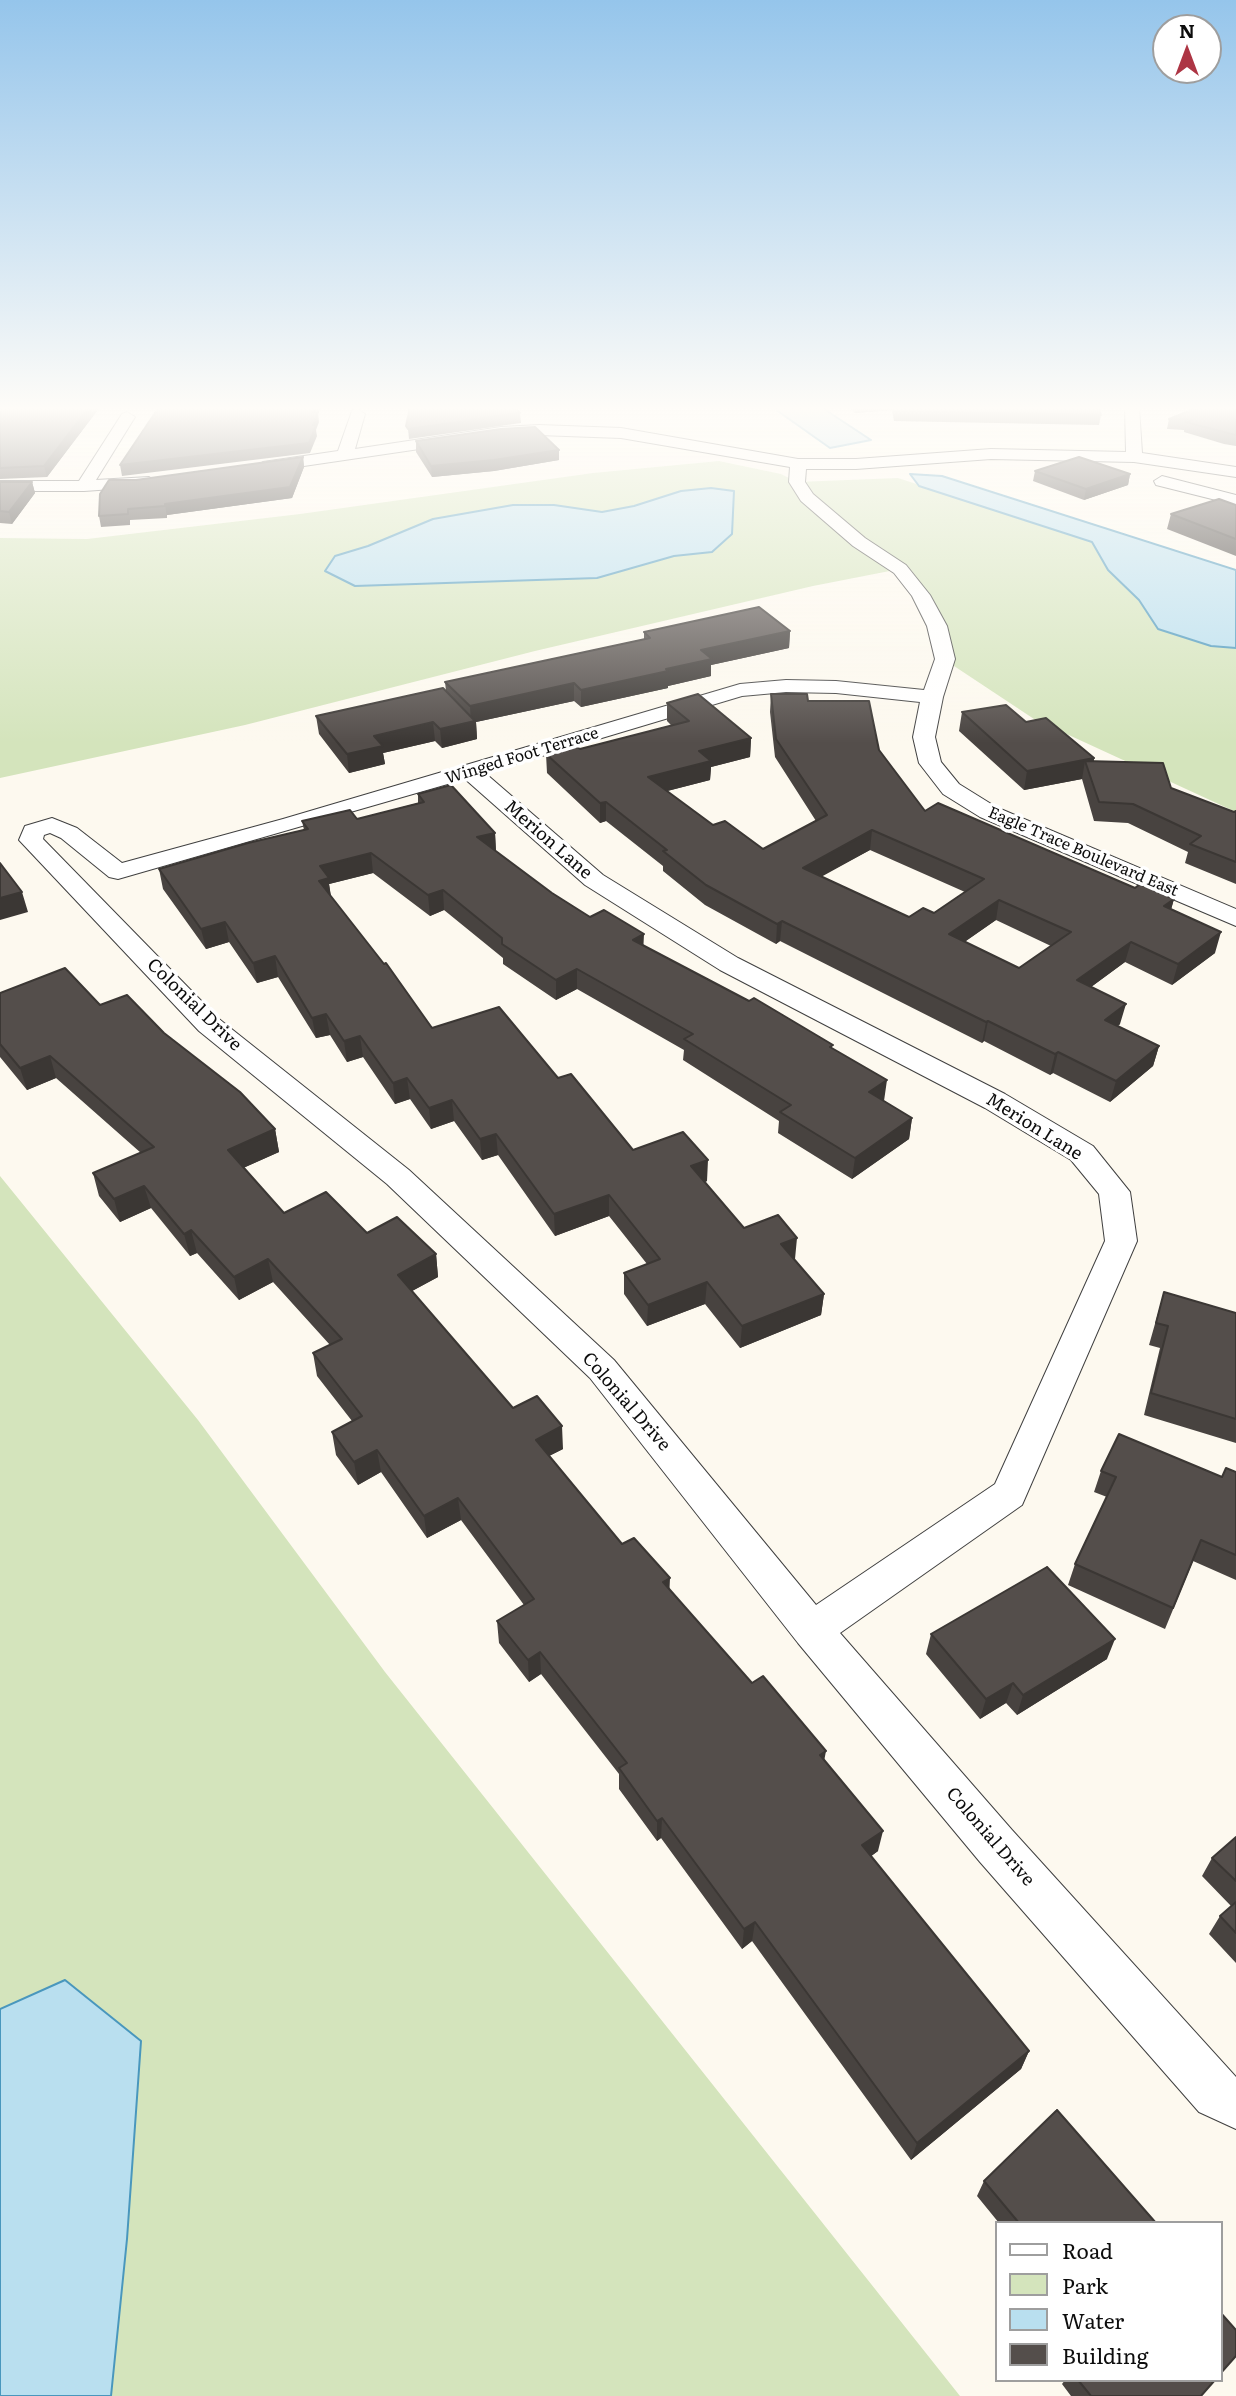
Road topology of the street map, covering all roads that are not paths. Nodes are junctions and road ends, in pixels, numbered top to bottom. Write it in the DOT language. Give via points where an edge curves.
graph roads {
  1 [pos="832,519"];
  2 [pos="932,697"];
  3 [pos="470,772"];
  4 [pos="118,872"];
  5 [pos="1236,918"];
  6 [pos="812,1630"];
  7 [pos="1236,2104"];
  1 -- 2 [label="street, Eagle Trace Boulevard East" via="900,569 921,595 937,625 945,659"];
  2 -- 3 [label="street, Winged Foot Terrace" via="836,687 740,690"];
  2 -- 5 [label="street, Eagle Trace Boulevard East" via="924,737 930,763 951,789 988,812"];
  3 -- 4 [label="street, Winged Foot Terrace"];
  3 -- 6 [label="street, Merion Lane" via="594,880 729,964 995,1101 1072,1146 1114,1192 1121,1241 1009,1494"];
  4 -- 6 [label="street, Colonial Drive" via="69,833 52,825 33,831 30,840 49,862 209,1025 398,1178 602,1369"];
  6 -- 7 [label="street, Colonial Drive" via="1217,2094"];
}
